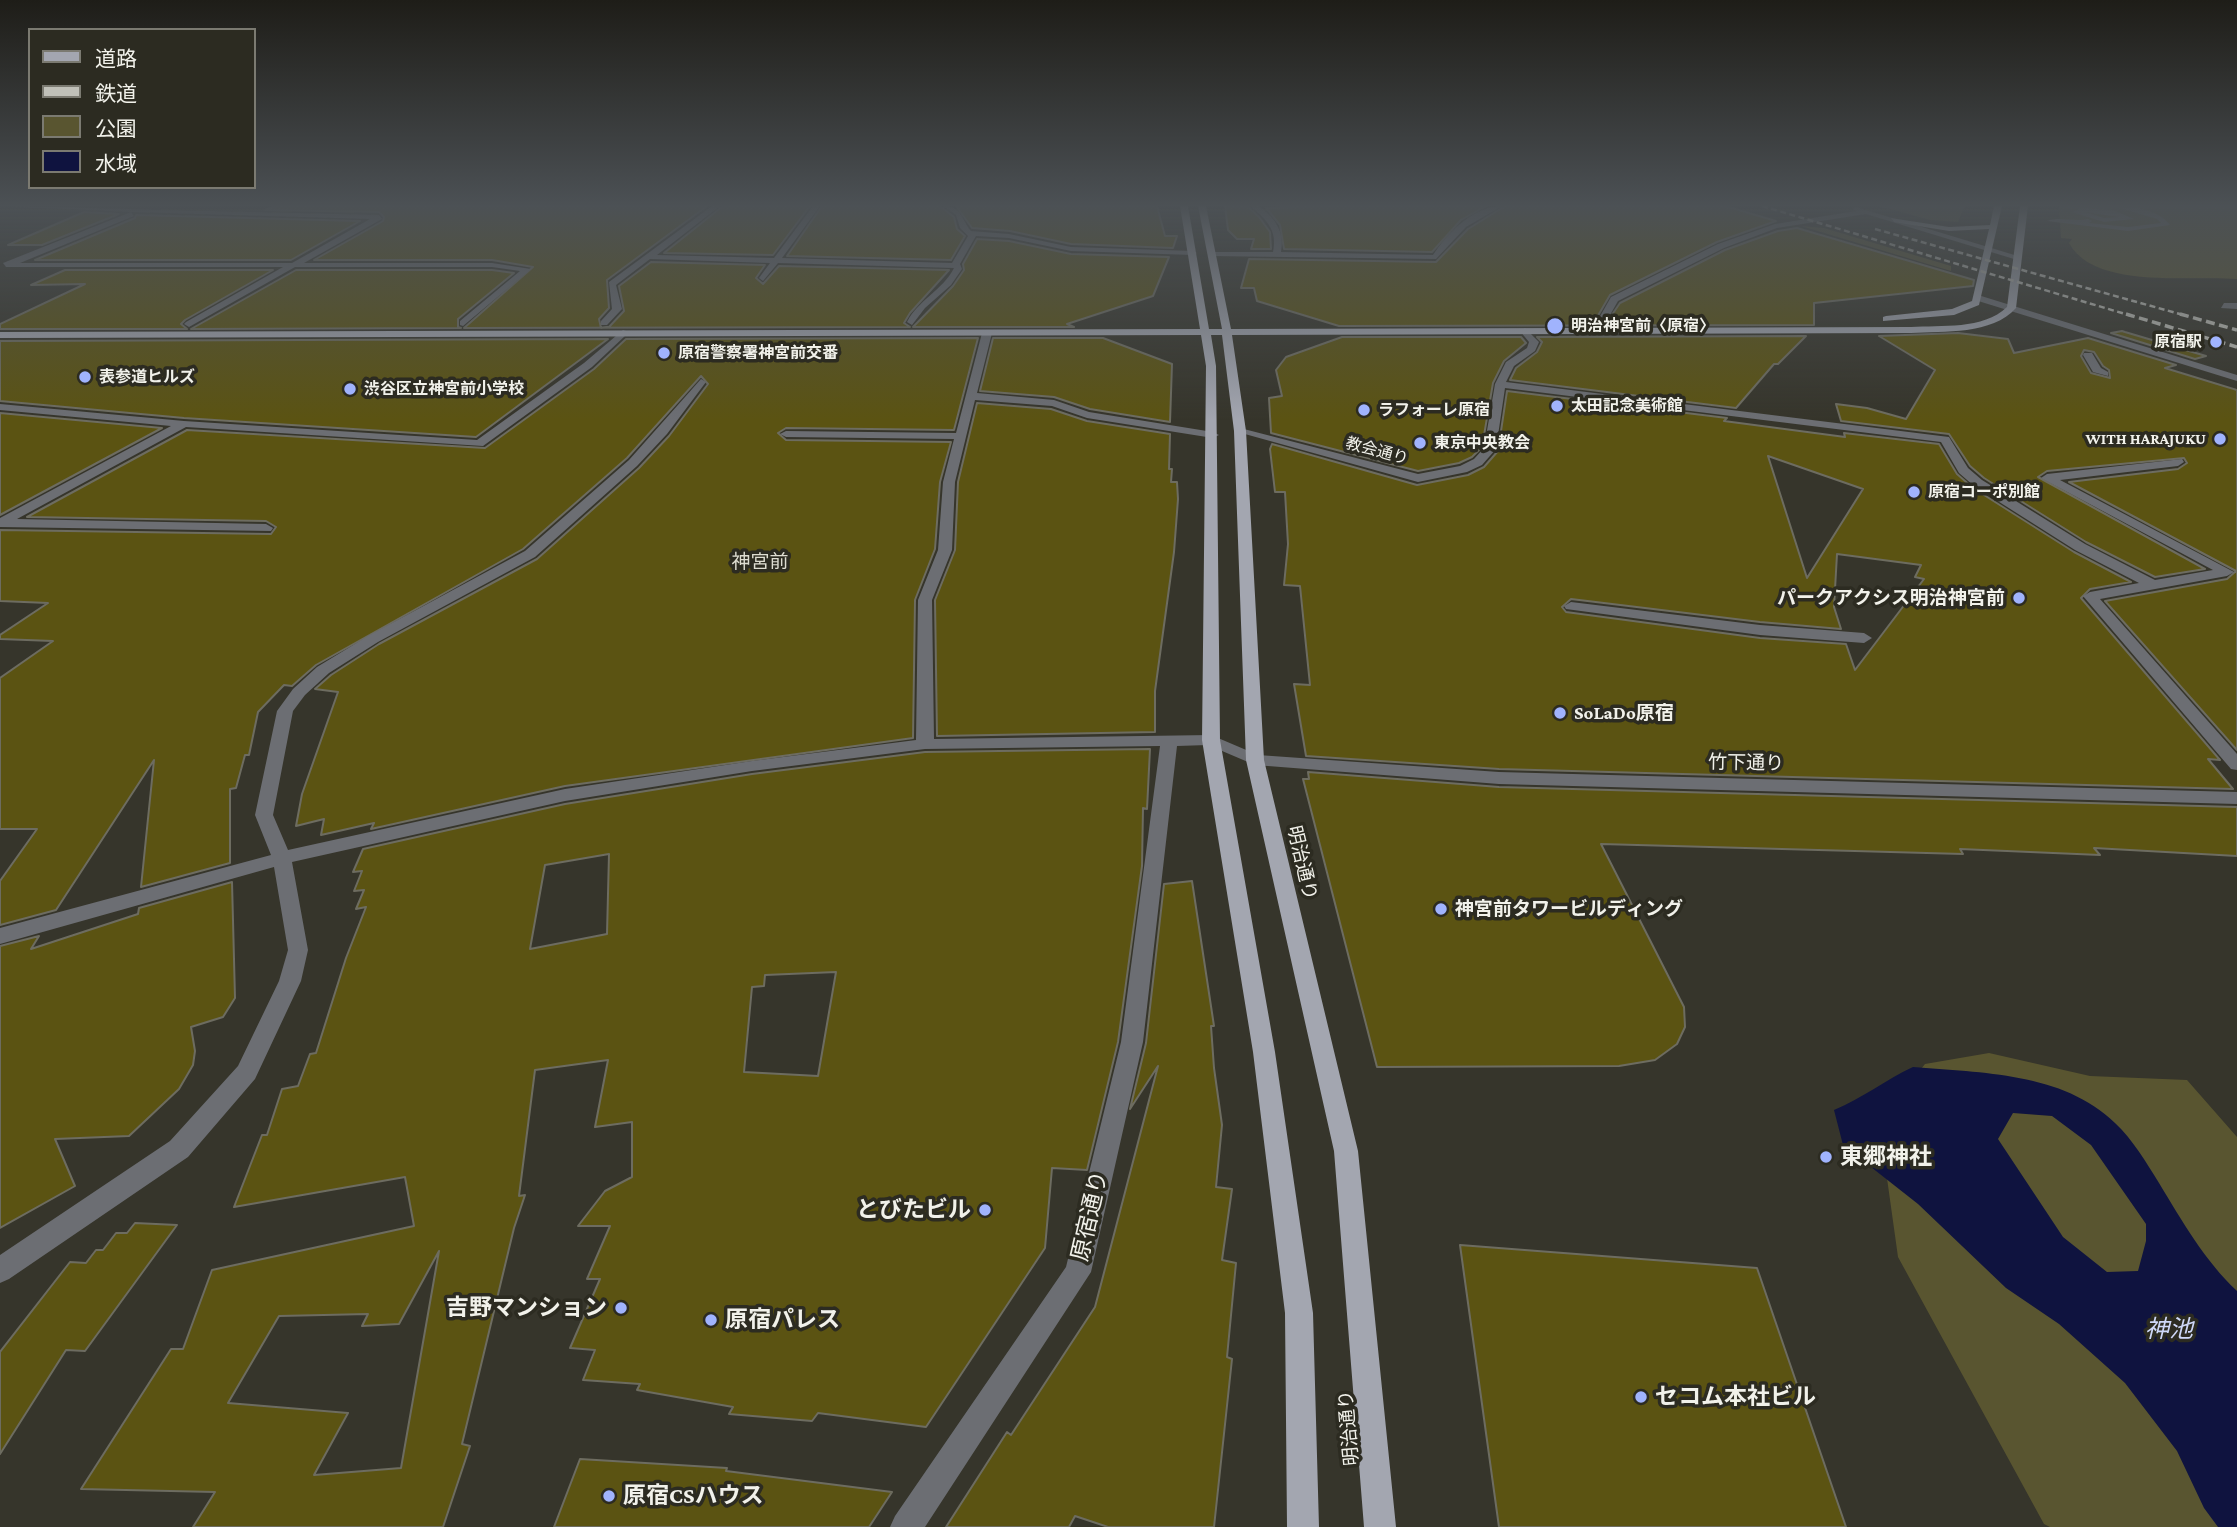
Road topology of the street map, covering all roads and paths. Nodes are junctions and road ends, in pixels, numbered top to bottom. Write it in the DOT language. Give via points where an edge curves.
graph roads {
  1 [pos="271,277"];
  2 [pos="517,277"];
  3 [pos="622,277"];
  4 [pos="953,277"];
  5 [pos="1207,277"];
  6 [pos="1659,277"];
  7 [pos="1983,277"];
  8 [pos="2014,277"];
  9 [pos="1978,298"];
  10 [pos="2224,306"];
  11 [pos="2237,306"];
  12 [pos="2011,308"];
  13 [pos="1603,320"];
  14 [pos="912,322"];
  15 [pos="463,323"];
  16 [pos="604,323"];
  17 [pos="189,324"];
  18 [pos="0,325"];
  19 [pos="1216,327"];
  20 [pos="1525,331"];
  21 [pos="623,333"];
  22 [pos="987,333"];
  23 [pos="0,335"];
  24 [pos="2088,355"];
  25 [pos="2104,374"];
  26 [pos="2237,378"];
  27 [pos="701,382"];
  28 [pos="1500,384"];
  29 [pos="969,396"];
  30 [pos="0,407"];
  31 [pos="184,424"];
  32 [pos="1240,430"];
  33 [pos="786,434"];
  34 [pos="1213,435"];
  35 [pos="960,436"];
  36 [pos="2178,462"];
  37 [pos="0,523"];
  38 [pos="266,528"];
  39 [pos="2150,583"];
  40 [pos="1571,606"];
  41 [pos="1864,638"];
  42 [pos="1170,740"];
  43 [pos="1210,740"];
  44 [pos="925,744"];
  45 [pos="1255,760"];
  46 [pos="2237,765"];
  47 [pos="2237,798"];
  48 [pos="282,858"];
  49 [pos="0,936"];
  50 [pos="0,1270"];
  51 [pos="906,1527"];
  52 [pos="1303,1527"];
  53 [pos="1380,1527"];
  1 -- 17 [label="street"];
  2 -- 15 [label="street"];
  3 -- 16 [label="street" via="612,284 617,309"];
  4 -- 14 [label="street" via="918,307"];
  5 -- 19 [label="main road, 明治通り"];
  6 -- 13 [label="street" via="1614,299"];
  7 -- 9 [label="main road"];
  8 -- 12 [label="main road"];
  9 -- 12 [label="street"];
  9 -- 13 [label="main road" via="1970,308 1903,318"];
  10 -- 11 [label="street"];
  12 -- 20 [label="main road" via="1987,323 1911,330"];
  12 -- 26 [label="street"];
  13 -- 19 [label="main road"];
  14 -- 16 [label="main road"];
  14 -- 19 [label="main road"];
  15 -- 16 [label="main road"];
  15 -- 17 [label="main road"];
  17 -- 18 [label="main road"];
  19 -- 20 [label="main road"];
  19 -- 22 [label="main road"];
  19 -- 32 [label="main road, 明治通り"];
  19 -- 34 [label="main road, 明治通り" via="1211,366"];
  20 -- 28 [label="street, 教会通り" via="1534,342 1532,349 1510,363"];
  21 -- 22 [label="main road"];
  21 -- 23 [label="main road"];
  21 -- 31 [label="street" via="588,365 479,444"];
  22 -- 29 [label="street"];
  24 -- 25 [label="street" via="2096,370"];
  27 -- 48 [label="street" via="633,463 530,554 373,639 323,670 299,692 285,711 264,815"];
  28 -- 32 [label="street, 教会通り" via="1490,449 1463,469 1418,478"];
  28 -- 39 [label="street" via="1945,439 1963,471 1978,483 2080,547"];
  29 -- 34 [label="street" via="1054,403 1087,415"];
  29 -- 35 [label="street"];
  30 -- 31 [label="street"];
  31 -- 37 [label="street"];
  32 -- 45 [label="main road, 明治通り"];
  33 -- 35 [label="street"];
  34 -- 43 [label="main road, 明治通り" via="1209,469"];
  35 -- 44 [label="street" via="949,482 945,550 925,600"];
  36 -- 39 [label="street" via="2047,478 2227,572"];
  37 -- 38 [label="street"];
  39 -- 46 [label="street" via="2090,596"];
  40 -- 41 [label="street"];
  42 -- 43 [label="street"];
  42 -- 44 [label="street"];
  42 -- 51 [label="street, 原宿通り" via="1132,1042 1078,1272"];
  43 -- 45 [label="street, 竹下通り"];
  43 -- 52 [label="main road, 明治通り" via="1264,1052 1299,1313"];
  44 -- 48 [label="street" via="565,796"];
  45 -- 47 [label="street, 竹下通り" via="1499,778"];
  45 -- 53 [label="main road, 明治通り" via="1346,1150"];
  48 -- 49 [label="street"];
  48 -- 50 [label="street" via="298,950 290,981 247,1072 179,1149"];
}
